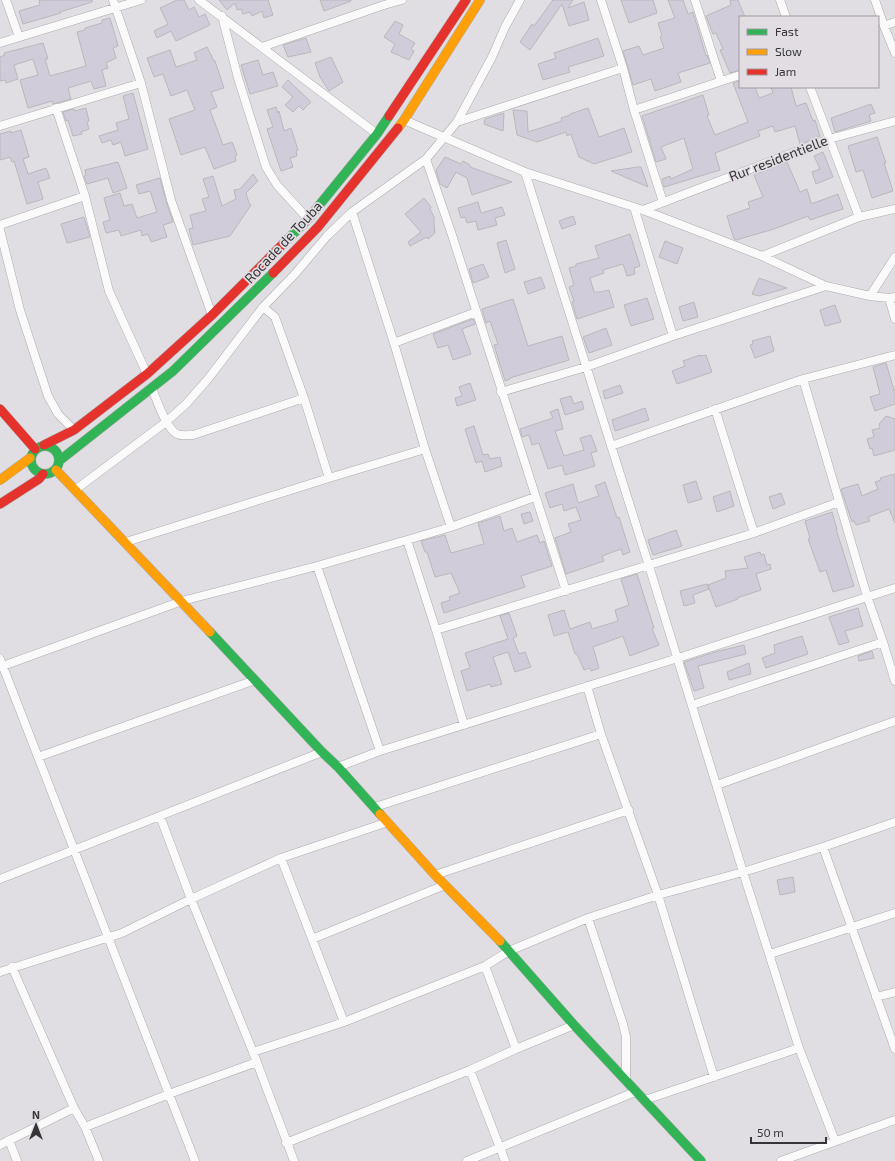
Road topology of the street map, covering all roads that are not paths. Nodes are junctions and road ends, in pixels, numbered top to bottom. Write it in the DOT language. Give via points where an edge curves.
graph roads {
  1 [pos="6,0"];
  2 [pos="141,0"];
  3 [pos="199,0"];
  4 [pos="402,0"];
  5 [pos="466,0"];
  6 [pos="480,0"];
  7 [pos="520,0"];
  8 [pos="601,0"];
  9 [pos="695,0"];
  10 [pos="780,0"];
  11 [pos="875,0"];
  12 [pos="115,4"];
  13 [pos="222,16"];
  14 [pos="786,16"];
  15 [pos="895,22"];
  16 [pos="884,26"];
  17 [pos="18,37"];
  18 [pos="0,43"];
  19 [pos="262,47"];
  20 [pos="895,53"];
  21 [pos="623,68"];
  22 [pos="739,75"];
  23 [pos="721,81"];
  24 [pos="141,83"];
  25 [pos="810,88"];
  26 [pos="56,108"];
  27 [pos="634,110"];
  28 [pos="404,120"];
  29 [pos="895,121"];
  30 [pos="457,122"];
  31 [pos="0,126"];
  32 [pos="377,134"];
  33 [pos="444,138"];
  34 [pos="829,139"];
  35 [pos="426,159"];
  36 [pos="525,172"];
  37 [pos="85,196"];
  38 [pos="663,202"];
  39 [pos="634,207"];
  40 [pos="895,209"];
  41 [pos="643,210"];
  42 [pos="352,212"];
  43 [pos="859,217"];
  44 [pos="308,219"];
  45 [pos="0,225"];
  46 [pos="318,227"];
  47 [pos="0,230"];
  48 [pos="327,236"];
  49 [pos="762,256"];
  50 [pos="895,257"];
  51 [pos="826,286"];
  52 [pos="870,296"];
  53 [pos="892,297"];
  54 [pos="264,307"];
  55 [pos="476,312"];
  56 [pos="212,315"];
  57 [pos="895,319"];
  58 [pos="673,336"];
  59 [pos="394,343"];
  60 [pos="895,354"];
  61 [pos="586,368"];
  62 [pos="147,374"];
  63 [pos="803,380"];
  64 [pos="152,389"];
  65 [pos="501,392"];
  66 [pos="304,398"];
  67 [pos="0,409"];
  68 [pos="715,409"];
  69 [pos="166,422"];
  70 [pos="74,430"];
  71 [pos="44,445"];
  72 [pos="611,446"];
  73 [pos="35,449"];
  74 [pos="425,449"];
  75 [pos="30,458"];
  76 [pos="59,461"];
  77 [pos="56,470"];
  78 [pos="42,474"];
  79 [pos="328,478"];
  80 [pos="0,480"];
  81 [pos="75,490"];
  82 [pos="535,497"];
  83 [pos="839,502"];
  84 [pos="0,504"];
  85 [pos="451,527"];
  86 [pos="754,533"];
  87 [pos="407,540"];
  88 [pos="126,542"];
  89 [pos="317,566"];
  90 [pos="649,566"];
  91 [pos="895,588"];
  92 [pos="566,591"];
  93 [pos="866,596"];
  94 [pos="182,601"];
  95 [pos="436,630"];
  96 [pos="883,642"];
  97 [pos="678,658"];
  98 [pos="1,664"];
  99 [pos="255,680"];
  100 [pos="895,681"];
  101 [pos="588,686"];
  102 [pos="692,705"];
  103 [pos="895,721"];
  104 [pos="464,725"];
  105 [pos="601,734"];
  106 [pos="380,751"];
  107 [pos="322,752"];
  108 [pos="38,757"];
  109 [pos="338,767"];
  110 [pos="717,785"];
  111 [pos="375,807"];
  112 [pos="629,810"];
  113 [pos="160,816"];
  114 [pos="388,822"];
  115 [pos="895,822"];
  116 [pos="823,847"];
  117 [pos="74,850"];
  118 [pos="281,858"];
  119 [pos="743,872"];
  120 [pos="435,874"];
  121 [pos="0,880"];
  122 [pos="445,884"];
  123 [pos="658,895"];
  124 [pos="191,898"];
  125 [pos="895,913"];
  126 [pos="588,918"];
  127 [pos="851,927"];
  128 [pos="108,938"];
  129 [pos="312,939"];
  130 [pos="509,951"];
  131 [pos="770,954"];
  132 [pos="485,966"];
  133 [pos="12,967"];
  134 [pos="0,972"];
  135 [pos="895,992"];
  136 [pos="876,997"];
  137 [pos="344,1022"];
  138 [pos="574,1025"];
  139 [pos="799,1048"];
  140 [pos="516,1049"];
  141 [pos="895,1049"];
  142 [pos="253,1052"];
  143 [pos="257,1062"];
  144 [pos="470,1070"];
  145 [pos="714,1077"];
  146 [pos="626,1082"];
  147 [pos="635,1092"];
  148 [pos="169,1094"];
  149 [pos="645,1100"];
  150 [pos="74,1108"];
  151 [pos="895,1120"];
  152 [pos="85,1127"];
  153 [pos="9,1140"];
  154 [pos="835,1141"];
  155 [pos="286,1143"];
  156 [pos="0,1145"];
  157 [pos="500,1148"];
  158 [pos="17,1161"];
  159 [pos="99,1161"];
  160 [pos="195,1161"];
  161 [pos="294,1161"];
  162 [pos="467,1161"];
  163 [pos="505,1161"];
  164 [pos="701,1161"];
  165 [pos="781,1161"];
  1 -- 17 [label="street"];
  2 -- 12 [label="street"];
  3 -- 13 [label="street"];
  4 -- 19 [label="street"];
  5 -- 32 [label="main road, Rocade de Touba"];
  6 -- 28 [label="main road, Rocade de Touba"];
  7 -- 30 [label="street"];
  8 -- 21 [label="street"];
  9 -- 23 [label="street"];
  10 -- 14 [label="street"];
  11 -- 16 [label="street"];
  12 -- 17 [label="street"];
  12 -- 24 [label="street"];
  13 -- 19 [label="street"];
  13 -- 44 [label="street" via="266,167 277,185"];
  15 -- 16 [label="street"];
  16 -- 20 [label="street"];
  17 -- 18 [label="street"];
  19 -- 32 [label="street"];
  21 -- 27 [label="street"];
  21 -- 30 [label="street"];
  22 -- 23 [label="street"];
  23 -- 27 [label="street"];
  24 -- 26 [label="street"];
  24 -- 56 [label="street" via="172,200"];
  25 -- 34 [label="street"];
  26 -- 31 [label="street"];
  26 -- 37 [label="street"];
  27 -- 38 [label="street"];
  28 -- 33 [label="street"];
  28 -- 46 [label="main road, Rocade de Touba"];
  29 -- 34 [label="street, Rur residentielle"];
  30 -- 33 [label="street"];
  32 -- 44 [label="main road, Rocade de Touba"];
  33 -- 35 [label="street"];
  33 -- 36 [label="street"];
  34 -- 38 [label="street, Rur residentielle"];
  34 -- 43 [label="street"];
  35 -- 42 [label="street"];
  35 -- 55 [label="street"];
  36 -- 39 [label="street"];
  36 -- 61 [label="street"];
  37 -- 45 [label="street"];
  37 -- 62 [label="street" via="109,291"];
  38 -- 41 [label="street, Rur residentielle"];
  39 -- 41 [label="street"];
  39 -- 58 [label="street"];
  40 -- 43 [label="street"];
  41 -- 49 [label="street"];
  42 -- 48 [label="street"];
  42 -- 59 [label="street"];
  43 -- 49 [label="street"];
  44 -- 56 [label="main road, Rocade de Touba"];
  46 -- 48 [label="street"];
  46 -- 64 [label="main road, Rocade de Touba" via="206,341"];
  47 -- 70 [label="street" via="20,310 48,396 58,414"];
  48 -- 54 [label="street"];
  49 -- 51 [label="street"];
  50 -- 52 [label="street"];
  51 -- 52 [label="street"];
  51 -- 58 [label="street"];
  52 -- 53 [label="street"];
  53 -- 57 [label="street"];
  54 -- 66 [label="street" via="275,317"];
  54 -- 69 [label="street" via="196,393"];
  55 -- 59 [label="street"];
  55 -- 65 [label="street"];
  56 -- 62 [label="main road, Rocade de Touba"];
  58 -- 61 [label="street"];
  59 -- 74 [label="street"];
  60 -- 63 [label="street"];
  61 -- 65 [label="street"];
  61 -- 72 [label="street"];
  62 -- 70 [label="main road, Rocade de Touba"];
  63 -- 68 [label="street"];
  63 -- 83 [label="street"];
  64 -- 69 [label="street"];
  64 -- 76 [label="main road, Rocade de Touba"];
  65 -- 82 [label="street"];
  66 -- 69 [label="street" via="193,435 176,433"];
  66 -- 79 [label="street"];
  67 -- 73 [label="main road"];
  68 -- 72 [label="street"];
  68 -- 86 [label="street"];
  69 -- 81 [label="street"];
  70 -- 71 [label="main road, Rocade de Touba"];
  71 -- 73 [label="main road"];
  71 -- 76 [label="main road" via="53,448 59,456"];
  72 -- 90 [label="street"];
  73 -- 75 [label="main road"];
  74 -- 79 [label="street"];
  74 -- 85 [label="street"];
  75 -- 78 [label="main road" via="33,469"];
  75 -- 80 [label="main road"];
  76 -- 77 [label="main road"];
  77 -- 78 [label="main road"];
  77 -- 81 [label="main road"];
  78 -- 84 [label="main road" via="39,479"];
  79 -- 88 [label="street"];
  81 -- 88 [label="main road"];
  82 -- 85 [label="street"];
  82 -- 92 [label="street"];
  83 -- 86 [label="street"];
  83 -- 93 [label="street"];
  85 -- 87 [label="street"];
  86 -- 90 [label="street"];
  87 -- 89 [label="street"];
  87 -- 95 [label="street"];
  88 -- 94 [label="main road"];
  89 -- 94 [label="street"];
  89 -- 106 [label="street"];
  90 -- 92 [label="street"];
  90 -- 97 [label="street"];
  91 -- 93 [label="street"];
  92 -- 95 [label="street"];
  93 -- 96 [label="street"];
  93 -- 97 [label="street"];
  94 -- 98 [label="street"];
  94 -- 99 [label="main road"];
  95 -- 104 [label="street"];
  96 -- 100 [label="street"];
  96 -- 102 [label="street"];
  97 -- 101 [label="street"];
  97 -- 102 [label="street"];
  98 -- 108 [label="street"];
  99 -- 107 [label="main road"];
  99 -- 108 [label="street"];
  101 -- 104 [label="street"];
  101 -- 105 [label="street"];
  102 -- 110 [label="street"];
  103 -- 110 [label="street"];
  104 -- 106 [label="street"];
  105 -- 111 [label="street"];
  105 -- 112 [label="street"];
  106 -- 109 [label="street"];
  107 -- 109 [label="main road"];
  107 -- 113 [label="street"];
  108 -- 117 [label="street"];
  109 -- 111 [label="main road"];
  110 -- 119 [label="street"];
  111 -- 114 [label="main road"];
  112 -- 120 [label="street"];
  112 -- 123 [label="street"];
  113 -- 117 [label="street"];
  113 -- 124 [label="street"];
  114 -- 118 [label="street"];
  114 -- 120 [label="main road"];
  115 -- 116 [label="street"];
  116 -- 119 [label="street"];
  116 -- 127 [label="street"];
  117 -- 121 [label="street"];
  117 -- 128 [label="street"];
  118 -- 124 [label="street"];
  118 -- 129 [label="street"];
  119 -- 123 [label="street"];
  119 -- 131 [label="street"];
  120 -- 122 [label="main road"];
  122 -- 129 [label="street"];
  122 -- 130 [label="main road"];
  123 -- 126 [label="street"];
  123 -- 145 [label="street"];
  124 -- 128 [label="street"];
  124 -- 142 [label="street"];
  125 -- 127 [label="street"];
  126 -- 130 [label="street"];
  126 -- 146 [label="street" via="623,1024 626,1038"];
  127 -- 131 [label="street"];
  127 -- 136 [label="street"];
  128 -- 133 [label="street"];
  128 -- 148 [label="street"];
  129 -- 137 [label="street"];
  130 -- 132 [label="street"];
  130 -- 138 [label="main road"];
  131 -- 139 [label="street"];
  132 -- 137 [label="street"];
  132 -- 140 [label="street"];
  133 -- 134 [label="street"];
  133 -- 150 [label="street"];
  135 -- 136 [label="street"];
  136 -- 141 [label="street"];
  137 -- 142 [label="street"];
  138 -- 140 [label="street"];
  138 -- 146 [label="main road"];
  139 -- 145 [label="street"];
  139 -- 154 [label="street"];
  140 -- 144 [label="street"];
  142 -- 143 [label="street"];
  143 -- 148 [label="street"];
  143 -- 155 [label="street"];
  144 -- 155 [label="street"];
  144 -- 157 [label="street"];
  145 -- 149 [label="street"];
  146 -- 147 [label="main road"];
  147 -- 149 [label="main road"];
  147 -- 157 [label="street"];
  148 -- 152 [label="street"];
  148 -- 160 [label="street"];
  149 -- 164 [label="main road"];
  150 -- 152 [label="street"];
  150 -- 153 [label="street"];
  151 -- 154 [label="street"];
  152 -- 159 [label="street"];
  153 -- 156 [label="street"];
  153 -- 158 [label="street"];
  154 -- 165 [label="street"];
  155 -- 161 [label="street"];
  157 -- 162 [label="street"];
  157 -- 163 [label="street"];
}
